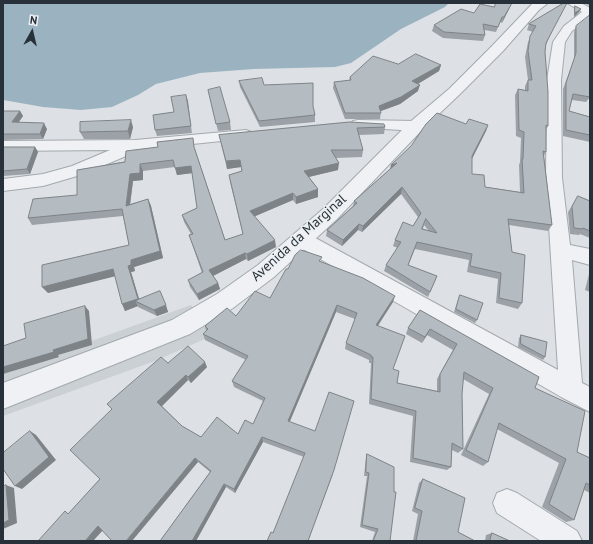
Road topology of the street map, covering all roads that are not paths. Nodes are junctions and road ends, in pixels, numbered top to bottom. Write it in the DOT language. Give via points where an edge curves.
graph roads {
  1 [pos="542,3"];
  2 [pos="572,3"];
  3 [pos="590,12"];
  4 [pos="341,125"];
  5 [pos="416,126"];
  6 [pos="264,133"];
  7 [pos="135,145"];
  8 [pos="3,146"];
  9 [pos="3,186"];
  10 [pos="301,239"];
  11 [pos="561,250"];
  12 [pos="590,256"];
  13 [pos="571,390"];
  14 [pos="3,396"];
  15 [pos="590,400"];
  16 [pos="507,503"];
  17 [pos="567,541"];
  1 -- 5 [label="street, Avenida da Marginal" via="535,7 498,48"];
  2 -- 3 [label="street"];
  3 -- 11 [label="street" via="568,29 559,42 554,80 554,178"];
  4 -- 5 [label="street"];
  5 -- 10 [label="street, Avenida da Marginal" via="330,214"];
  6 -- 7 [label="street"];
  7 -- 8 [label="street"];
  7 -- 9 [label="street" via="71,172 43,180"];
  10 -- 13 [label="street"];
  10 -- 14 [label="street, Avenida da Marginal" via="266,271 225,301 181,327"];
  11 -- 12 [label="street"];
  11 -- 13 [label="street"];
  13 -- 15 [label="street"];
  16 -- 17 [label="street"];
}
